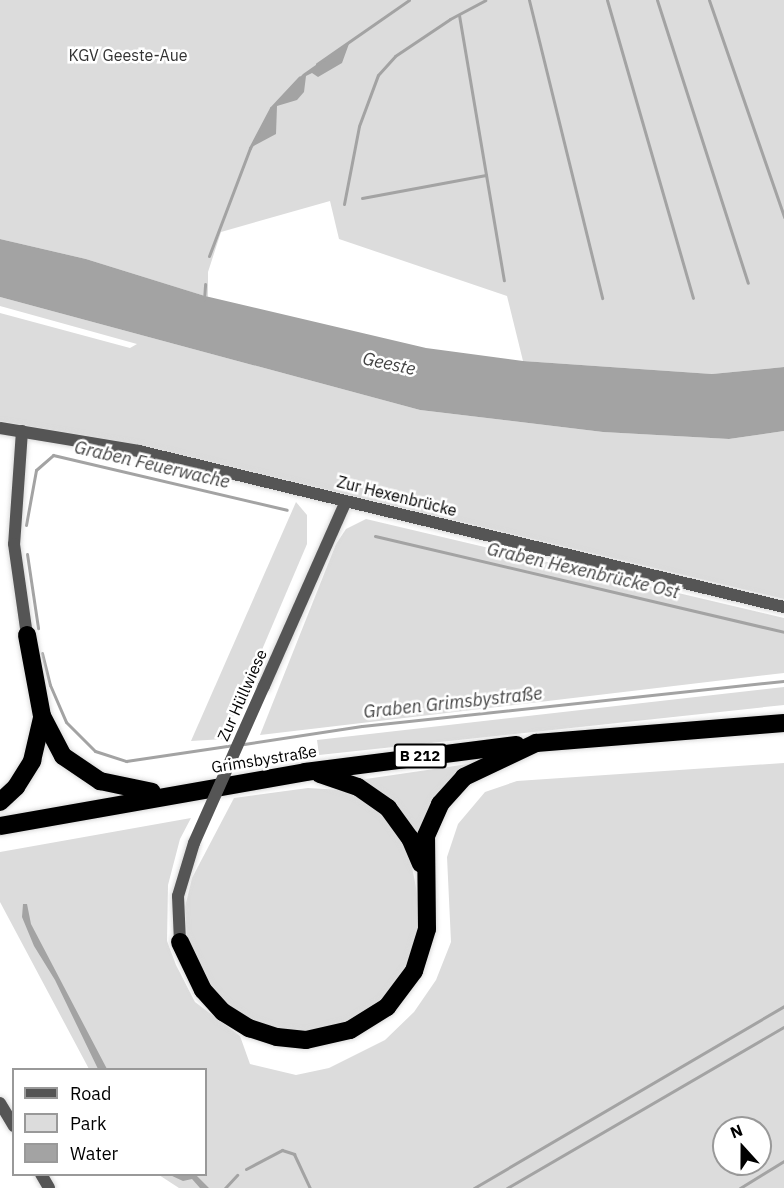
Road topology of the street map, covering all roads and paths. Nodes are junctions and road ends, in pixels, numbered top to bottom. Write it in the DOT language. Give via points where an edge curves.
graph roads {
  1 [pos="0,429"];
  2 [pos="22,430"];
  3 [pos="346,501"];
  4 [pos="784,607"];
  5 [pos="27,635"];
  6 [pos="42,716"];
  7 [pos="784,723"];
  8 [pos="536,743"];
  9 [pos="305,772"];
  10 [pos="165,795"];
  11 [pos="0,802"];
  12 [pos="0,826"];
  13 [pos="423,872"];
  14 [pos="180,942"];
  15 [pos="0,1103"];
  16 [pos="12,1123"];
  1 -- 2 [label="street, Zur Hexenbrücke"];
  2 -- 3 [label="street, Zur Hexenbrücke" via="139,451"];
  2 -- 5 [label="street" via="14,544"];
  3 -- 4 [label="street, Zur Hexenbrücke"];
  3 -- 14 [label="street, Zur Hüllwiese, bridge" via="194,843 178,896"];
  5 -- 6 [label="highway"];
  6 -- 10 [label="highway" via="63,756 86,775 114,786"];
  6 -- 11 [label="highway" via="32,761 16,787"];
  7 -- 8 [label="highway, B 212"];
  8 -- 9 [label="highway, Grimsbystraße / B 212"];
  8 -- 13 [label="highway" via="479,768 451,789 431,819"];
  9 -- 10 [label="highway, Grimsbystraße / B 212"];
  9 -- 13 [label="highway" via="341,779 381,802 410,838"];
  10 -- 12 [label="highway, Grimsbystraße / B 212"];
  13 -- 14 [label="highway" via="427,929 414,971 381,1011 336,1035 284,1038 236,1020 203,990"];
  15 -- 16 [label="street"];
}
